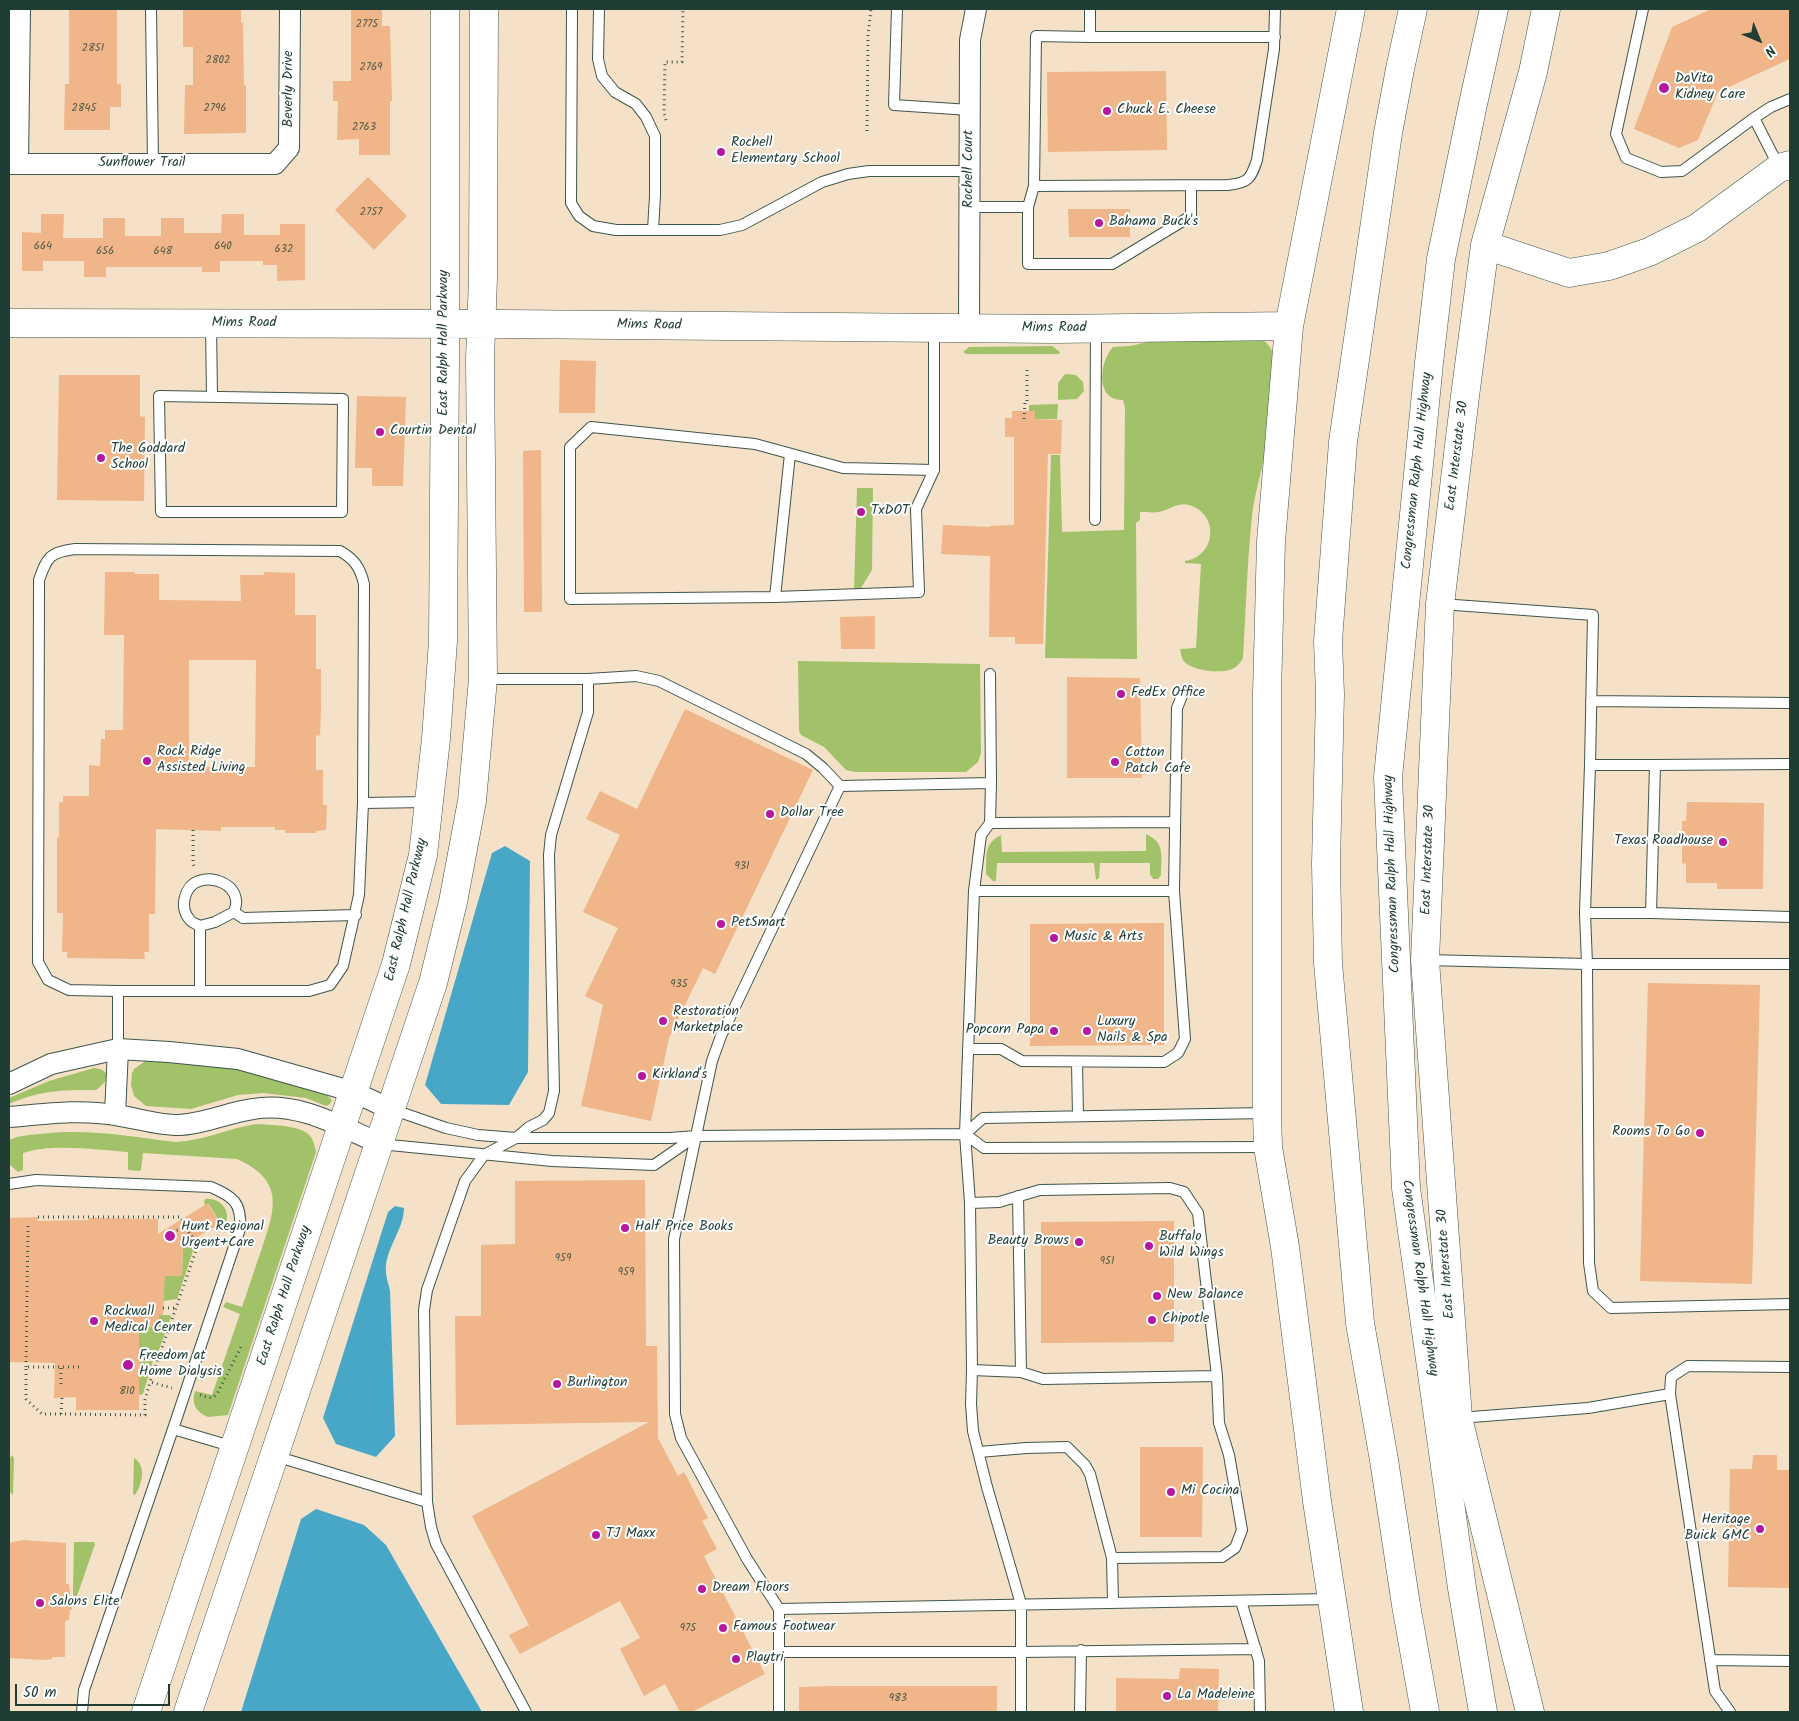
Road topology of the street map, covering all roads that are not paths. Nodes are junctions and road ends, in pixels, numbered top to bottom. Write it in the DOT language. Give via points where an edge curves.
graph roads {
  1 [pos="20,9"];
  2 [pos="151,9"];
  3 [pos="290,9"];
  4 [pos="445,9"];
  5 [pos="484,9"];
  6 [pos="572,9"];
  7 [pos="599,9"];
  8 [pos="897,9"];
  9 [pos="976,9"];
  10 [pos="1090,9"];
  11 [pos="1275,9"];
  12 [pos="1351,9"];
  13 [pos="1412,9"];
  14 [pos="1494,9"];
  15 [pos="1509,9"];
  16 [pos="1546,9"];
  17 [pos="1643,9"];
  18 [pos="1090,36"];
  19 [pos="1275,37"];
  20 [pos="1790,99"];
  21 [pos="970,110"];
  22 [pos="1754,118"];
  23 [pos="14,164"];
  24 [pos="153,164"];
  25 [pos="275,164"];
  26 [pos="1785,167"];
  27 [pos="970,171"];
  28 [pos="1034,186"];
  29 [pos="1191,186"];
  30 [pos="970,207"];
  31 [pos="1028,207"];
  32 [pos="653,230"];
  33 [pos="1485,245"];
  34 [pos="9,323"];
  35 [pos="211,324"];
  36 [pos="444,325"];
  37 [pos="482,325"];
  38 [pos="1289,326"];
  39 [pos="934,328"];
  40 [pos="968,329"];
  41 [pos="1096,329"];
  42 [pos="1429,363"];
  43 [pos="212,396"];
  44 [pos="790,454"];
  45 [pos="934,470"];
  46 [pos="1095,520"];
  47 [pos="776,597"];
  48 [pos="1440,604"];
  49 [pos="990,674"];
  50 [pos="483,679"];
  51 [pos="588,679"];
  52 [pos="1184,691"];
  53 [pos="1591,701"];
  54 [pos="1790,703"];
  55 [pos="1790,764"];
  56 [pos="1590,765"];
  57 [pos="1655,765"];
  58 [pos="991,783"];
  59 [pos="840,786"];
  60 [pos="429,802"];
  61 [pos="362,803"];
  62 [pos="1175,822"];
  63 [pos="990,823"];
  64 [pos="974,891"];
  65 [pos="1174,891"];
  66 [pos="234,912"];
  67 [pos="1585,913"];
  68 [pos="1651,913"];
  69 [pos="356,915"];
  70 [pos="1790,917"];
  71 [pos="200,926"];
  72 [pos="1425,960"];
  73 [pos="1587,964"];
  74 [pos="1790,964"];
  75 [pos="118,991"];
  76 [pos="200,991"];
  77 [pos="118,1049"];
  78 [pos="968,1049"];
  79 [pos="1077,1062"];
  80 [pos="9,1084"];
  81 [pos="354,1092"];
  82 [pos="390,1109"];
  83 [pos="1267,1114"];
  84 [pos="115,1115"];
  85 [pos="1078,1116"];
  86 [pos="9,1117"];
  87 [pos="342,1127"];
  88 [pos="965,1134"];
  89 [pos="696,1136"];
  90 [pos="516,1138"];
  91 [pos="379,1144"];
  92 [pos="1268,1147"];
  93 [pos="484,1155"];
  94 [pos="9,1184"];
  95 [pos="1018,1196"];
  96 [pos="970,1203"];
  97 [pos="1790,1304"];
  98 [pos="1790,1367"];
  99 [pos="972,1370"];
  100 [pos="1021,1372"];
  101 [pos="1217,1376"];
  102 [pos="1670,1394"];
  103 [pos="1458,1418"];
  104 [pos="173,1429"];
  105 [pos="235,1447"];
  106 [pos="978,1452"];
  107 [pos="275,1456"];
  108 [pos="426,1502"];
  109 [pos="1112,1558"];
  110 [pos="1333,1599"];
  111 [pos="1114,1602"];
  112 [pos="1241,1602"];
  113 [pos="1021,1604"];
  114 [pos="1406,1604"];
  115 [pos="779,1609"];
  116 [pos="1256,1649"];
  117 [pos="1081,1650"];
  118 [pos="779,1652"];
  119 [pos="1022,1652"];
  120 [pos="1710,1660"];
  121 [pos="1790,1661"];
  122 [pos="82,1712"];
  123 [pos="146,1712"];
  124 [pos="188,1712"];
  125 [pos="526,1712"];
  126 [pos="779,1712"];
  127 [pos="1021,1712"];
  128 [pos="1080,1712"];
  129 [pos="1260,1712"];
  130 [pos="1349,1712"];
  131 [pos="1416,1712"];
  132 [pos="1425,1712"];
  133 [pos="1483,1712"];
  134 [pos="1530,1712"];
  135 [pos="1730,1712"];
  1 -- 23 [label="street"];
  2 -- 24 [label="lane"];
  3 -- 25 [label="street, Beverly Drive" via="290,148"];
  4 -- 36 [label="main road, East Ralph Hall Parkway"];
  5 -- 37 [label="main road"];
  6 -- 32 [label="lane" via="571,203 579,216 593,226"];
  7 -- 32 [label="lane" via="598,59 602,76 615,92 636,104 655,136"];
  8 -- 21 [label="lane" via="894,104"];
  9 -- 21 [label="street, Rochell Court" via="970,40"];
  10 -- 18 [label="lane"];
  11 -- 19 [label="lane"];
  12 -- 38 [label="main road"];
  13 -- 114 [label="main road" via="1388,133 1342,442 1328,641 1326,864 1328,963 1360,1322"];
  14 -- 42 [label="main road, Congressman Ralph Hall Highway" via="1441,259"];
  15 -- 42 [label="main road" via="1488,86 1455,276"];
  16 -- 33 [label="main road, East Interstate 30" via="1534,72"];
  17 -- 22 [label="lane" via="1616,134 1626,158 1662,172 1682,171"];
  18 -- 19 [label="lane"];
  18 -- 28 [label="lane" via="1036,36"];
  19 -- 29 [label="lane" via="1257,160 1251,177 1240,184"];
  20 -- 22 [label="lane"];
  21 -- 27 [label="street, Rochell Court"];
  22 -- 26 [label="lane"];
  23 -- 24 [label="street, Sunflower Trail"];
  24 -- 25 [label="street, Sunflower Trail"];
  26 -- 33 [label="main road" via="1697,228 1649,252 1609,266 1569,273"];
  27 -- 30 [label="street, Rochell Court"];
  27 -- 32 [label="lane" via="848,174 822,182 742,225 720,230"];
  28 -- 29 [label="lane"];
  28 -- 31 [label="lane"];
  29 -- 31 [label="lane" via="1191,216 1112,264 1028,264"];
  30 -- 31 [label="lane"];
  30 -- 40 [label="street, Rochell Court"];
  33 -- 48 [label="main road, East Interstate 30"];
  34 -- 35 [label="main road, Mims Road"];
  35 -- 36 [label="main road, Mims Road"];
  35 -- 43 [label="lane"];
  36 -- 37 [label="main road, Mims Road"];
  36 -- 60 [label="main road, East Ralph Hall Parkway" via="443,641"];
  37 -- 39 [label="main road, Mims Road"];
  37 -- 50 [label="main road"];
  38 -- 41 [label="main road, Mims Road"];
  38 -- 83 [label="main road" via="1271,541 1267,694"];
  39 -- 40 [label="main road, Mims Road"];
  39 -- 45 [label="lane"];
  40 -- 41 [label="main road, Mims Road"];
  41 -- 46 [label="lane"];
  42 -- 133 [label="main road, Congressman Ralph Hall Highway" via="1388,777 1406,1188 1462,1588"];
  43 -- 43 [label="lane" via="343,400 342,512 161,512 159,396"];
  44 -- 45 [label="lane" via="843,468"];
  44 -- 47 [label="lane"];
  44 -- 47 [label="lane" via="755,444 591,427 570,446 570,599"];
  45 -- 47 [label="lane" via="916,509 919,592"];
  48 -- 53 [label="lane" via="1593,615"];
  48 -- 72 [label="main road, East Interstate 30"];
  49 -- 58 [label="lane"];
  50 -- 51 [label="lane"];
  50 -- 82 [label="main road" via="472,801 453,902 432,983"];
  51 -- 59 [label="lane" via="636,676 659,681 806,754"];
  51 -- 90 [label="lane" via="588,712 551,835 554,1091 544,1120"];
  52 -- 62 [label="lane" via="1177,708"];
  53 -- 54 [label="lane"];
  53 -- 56 [label="lane"];
  55 -- 57 [label="lane"];
  56 -- 57 [label="lane"];
  56 -- 67 [label="lane"];
  57 -- 68 [label="lane"];
  58 -- 59 [label="lane"];
  58 -- 63 [label="lane"];
  59 -- 89 [label="lane" via="721,1036 712,1061"];
  60 -- 61 [label="lane"];
  60 -- 81 [label="main road, East Ralph Hall Parkway" via="423,855 396,964"];
  61 -- 69 [label="lane"];
  61 -- 75 [label="lane" via="364,584 362,573 351,558 340,551 57,551 45,562 39,580 38,962 48,980 69,990"];
  62 -- 63 [label="lane"];
  62 -- 65 [label="lane"];
  63 -- 64 [label="lane" via="981,835"];
  64 -- 65 [label="lane"];
  64 -- 78 [label="lane"];
  65 -- 79 [label="lane" via="1185,1039 1178,1053 1164,1062"];
  66 -- 69 [label="lane" via="243,918"];
  66 -- 71 [label="lane"];
  66 -- 71 [label="lane" via="237,901 223,882 199,881 184,896 184,909 190,921"];
  67 -- 68 [label="lane"];
  67 -- 73 [label="lane"];
  68 -- 70 [label="lane"];
  69 -- 76 [label="lane" via="344,966 330,985 309,991"];
  71 -- 76 [label="lane"];
  72 -- 73 [label="lane"];
  72 -- 103 [label="main road, East Interstate 30"];
  73 -- 74 [label="lane"];
  73 -- 97 [label="lane" via="1589,1263 1593,1291 1611,1308"];
  75 -- 76 [label="lane"];
  75 -- 77 [label="lane"];
  77 -- 80 [label="street" via="51,1064"];
  77 -- 81 [label="street" via="238,1059"];
  77 -- 84 [label="street"];
  78 -- 79 [label="lane" via="1001,1049 1022,1061"];
  78 -- 88 [label="lane"];
  79 -- 85 [label="lane"];
  81 -- 82 [label="street"];
  81 -- 87 [label="main road, East Ralph Hall Parkway"];
  82 -- 90 [label="lane" via="446,1128"];
  82 -- 91 [label="main road"];
  83 -- 85 [label="lane"];
  83 -- 92 [label="main road"];
  84 -- 86 [label="street" via="72,1110"];
  84 -- 87 [label="street" via="156,1124 189,1125 255,1108 292,1108"];
  85 -- 88 [label="lane" via="983,1118"];
  87 -- 91 [label="street"];
  87 -- 105 [label="main road, East Ralph Hall Parkway"];
  88 -- 89 [label="lane"];
  88 -- 92 [label="lane" via="984,1148"];
  88 -- 96 [label="lane"];
  89 -- 90 [label="lane"];
  89 -- 93 [label="lane" via="654,1165"];
  89 -- 115 [label="lane" via="674,1239 675,1414 680,1438 747,1560"];
  90 -- 93 [label="lane"];
  91 -- 93 [label="lane"];
  91 -- 107 [label="main road"];
  92 -- 110 [label="main road" via="1285,1247"];
  93 -- 108 [label="lane" via="465,1181 427,1290 424,1310"];
  94 -- 104 [label="lane" via="36,1180 202,1186 229,1195 237,1205 241,1216 240,1229"];
  95 -- 96 [label="lane" via="999,1202"];
  95 -- 100 [label="lane"];
  95 -- 101 [label="lane" via="1040,1190 1170,1188 1184,1192 1198,1213"];
  96 -- 99 [label="lane"];
  98 -- 102 [label="lane" via="1688,1366 1671,1377"];
  99 -- 100 [label="lane"];
  99 -- 106 [label="lane" via="971,1404"];
  100 -- 101 [label="lane" via="1043,1379"];
  101 -- 109 [label="lane" via="1218,1422 1229,1456 1242,1530 1235,1548 1222,1557"];
  102 -- 103 [label="lane" via="1588,1408"];
  102 -- 120 [label="lane"];
  103 -- 134 [label="main road, East Interstate 30"];
  104 -- 105 [label="lane"];
  104 -- 122 [label="lane" via="84,1690"];
  105 -- 123 [label="main road, East Ralph Hall Parkway"];
  106 -- 109 [label="lane" via="1067,1447 1085,1464 1090,1474"];
  106 -- 113 [label="lane"];
  107 -- 108 [label="lane"];
  107 -- 124 [label="main road"];
  108 -- 125 [label="lane" via="436,1544"];
  109 -- 111 [label="lane"];
  110 -- 112 [label="lane"];
  110 -- 130 [label="main road"];
  111 -- 112 [label="lane"];
  111 -- 113 [label="lane"];
  112 -- 116 [label="lane"];
  113 -- 115 [label="lane"];
  113 -- 119 [label="lane"];
  114 -- 131 [label="main road"];
  114 -- 132 [label="main road"];
  115 -- 118 [label="lane"];
  116 -- 117 [label="lane"];
  116 -- 129 [label="lane"];
  117 -- 119 [label="lane"];
  117 -- 128 [label="lane"];
  118 -- 119 [label="lane"];
  118 -- 126 [label="lane"];
  119 -- 127 [label="lane"];
  120 -- 121 [label="lane"];
  120 -- 135 [label="lane" via="1715,1691"];
}
